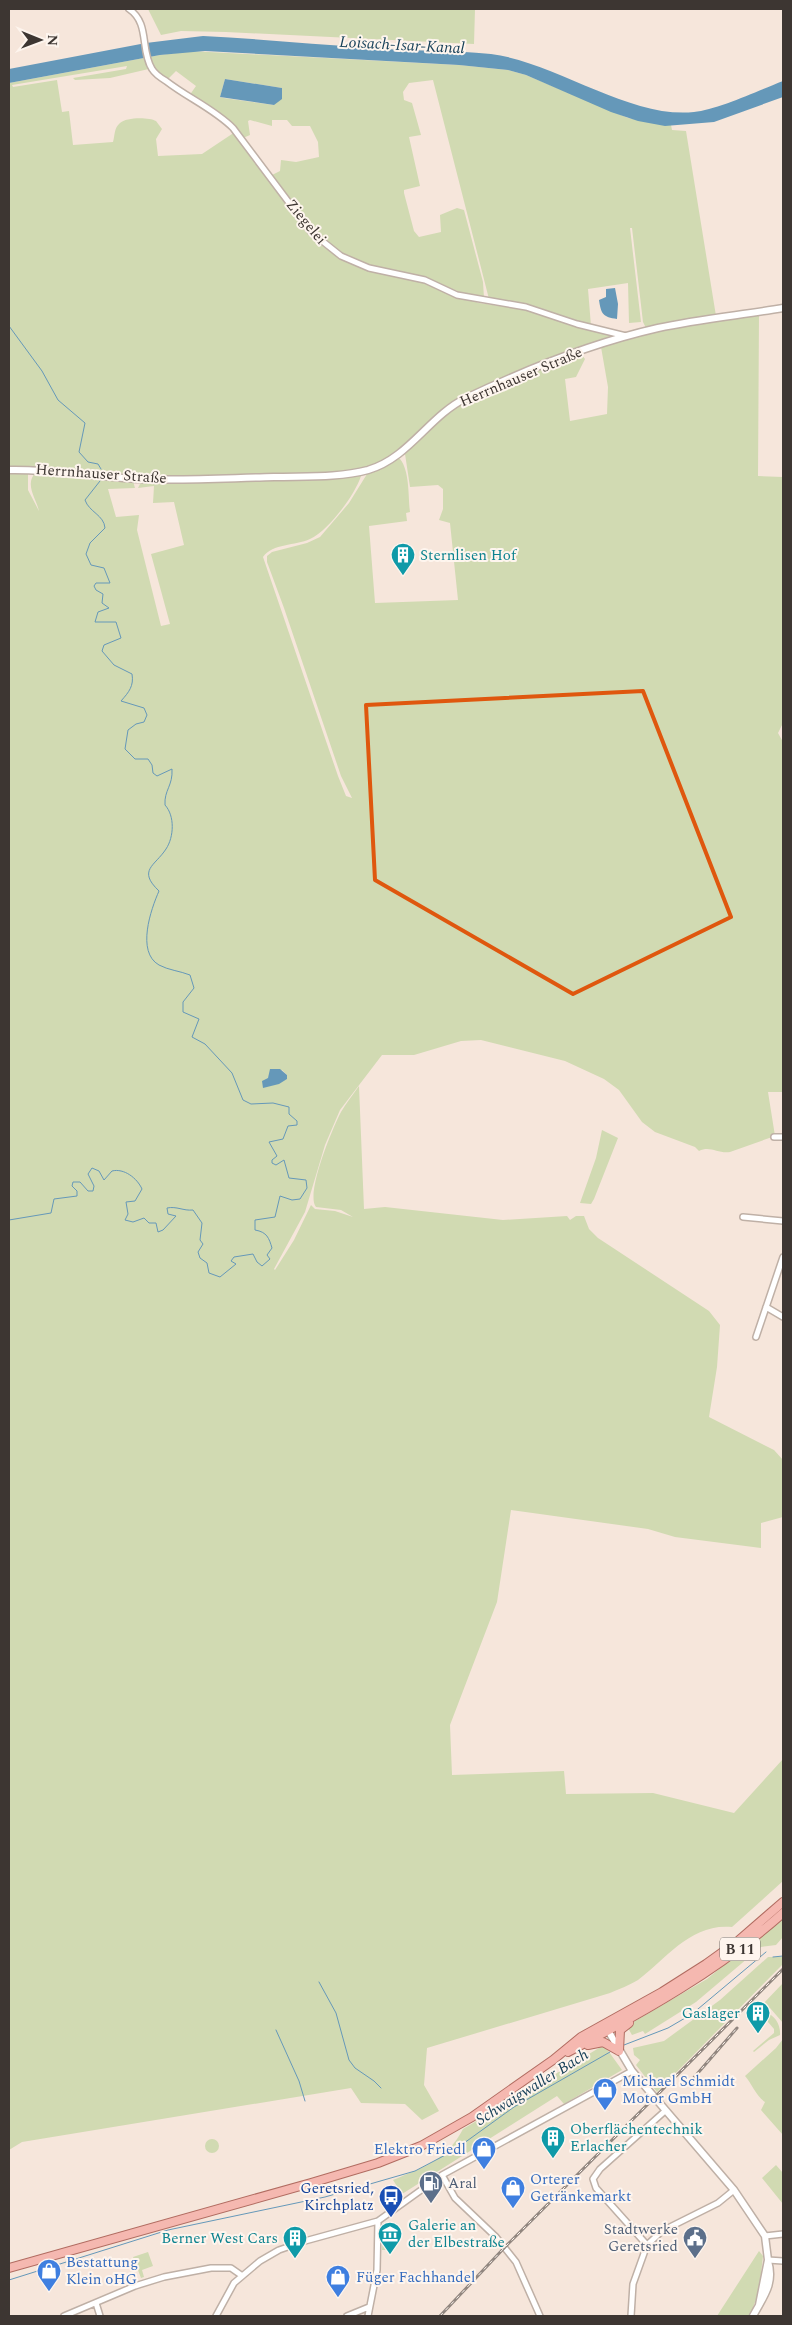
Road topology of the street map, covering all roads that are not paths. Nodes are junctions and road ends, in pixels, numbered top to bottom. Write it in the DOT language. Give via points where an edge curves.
graph roads {
  1 [pos="129,9"];
  2 [pos="783,308"];
  3 [pos="627,336"];
  4 [pos="9,470"];
  5 [pos="783,1137"];
  6 [pos="774,1138"];
  7 [pos="742,1217"];
  8 [pos="783,1221"];
  9 [pos="783,1257"];
  10 [pos="766,1307"];
  11 [pos="783,1318"];
  12 [pos="756,1337"];
  13 [pos="783,1902"];
  14 [pos="783,1913"];
  15 [pos="644,2010"];
  16 [pos="606,2027"];
  17 [pos="576,2048"];
  18 [pos="619,2051"];
  19 [pos="554,2060"];
  20 [pos="632,2071"];
  21 [pos="665,2111"];
  22 [pos="442,2175"];
  23 [pos="734,2190"];
  24 [pos="378,2221"];
  25 [pos="783,2234"];
  26 [pos="765,2236"];
  27 [pos="647,2245"];
  28 [pos="768,2260"];
  29 [pos="783,2262"];
  30 [pos="9,2268"];
  31 [pos="241,2275"];
  32 [pos="96,2303"];
  33 [pos="369,2307"];
  34 [pos="359,2314"];
  35 [pos="64,2316"];
  36 [pos="100,2316"];
  37 [pos="216,2316"];
  38 [pos="347,2316"];
  39 [pos="368,2316"];
  40 [pos="540,2316"];
  41 [pos="631,2316"];
  42 [pos="753,2316"];
  1 -- 3 [label="street, Ziegelei" via="143,27 148,58 155,73 233,128 311,232 341,256 377,270 425,280 458,295 526,307"];
  2 -- 3 [label="street, Herrnhauser Straße"];
  3 -- 4 [label="street, Herrnhauser Straße" via="540,366 463,399 445,411 401,452 367,470 320,476 142,479 44,469"];
  5 -- 6 [label="street"];
  7 -- 8 [label="street"];
  9 -- 10 [label="street"];
  10 -- 11 [label="street"];
  10 -- 12 [label="street"];
  13 -- 16 [label="main road, B 11" via="706,1964"];
  14 -- 15 [label="main road, B 11" via="719,1964"];
  15 -- 16 [label="main road, B 11"];
  15 -- 18 [label="main road" via="620,2030"];
  16 -- 17 [label="main road, B 11"];
  16 -- 18 [label="street"];
  16 -- 19 [label="main road, B 11" via="581,2038"];
  17 -- 18 [label="main road" via="603,2042"];
  17 -- 19 [label="main road, B 11"];
  18 -- 20 [label="street"];
  19 -- 30 [label="main road, B 11" via="458,2126 404,2153 311,2183"];
  20 -- 21 [label="street"];
  20 -- 22 [label="street"];
  21 -- 23 [label="street"];
  21 -- 27 [label="street" via="593,2179 596,2188"];
  22 -- 24 [label="street"];
  22 -- 40 [label="street" via="455,2198 496,2237 516,2262"];
  23 -- 26 [label="street"];
  23 -- 27 [label="street" via="718,2203 662,2230"];
  24 -- 31 [label="street" via="279,2250"];
  24 -- 33 [label="street" via="377,2270"];
  25 -- 26 [label="street"];
  26 -- 28 [label="street"];
  27 -- 41 [label="street" via="633,2284"];
  28 -- 29 [label="street"];
  28 -- 42 [label="street" via="759,2305"];
  31 -- 32 [label="street" via="231,2268 183,2273 144,2283"];
  31 -- 37 [label="street" via="228,2291"];
  32 -- 35 [label="street"];
  32 -- 36 [label="street"];
  33 -- 34 [label="street"];
  33 -- 39 [label="street"];
  34 -- 38 [label="street"];
}
